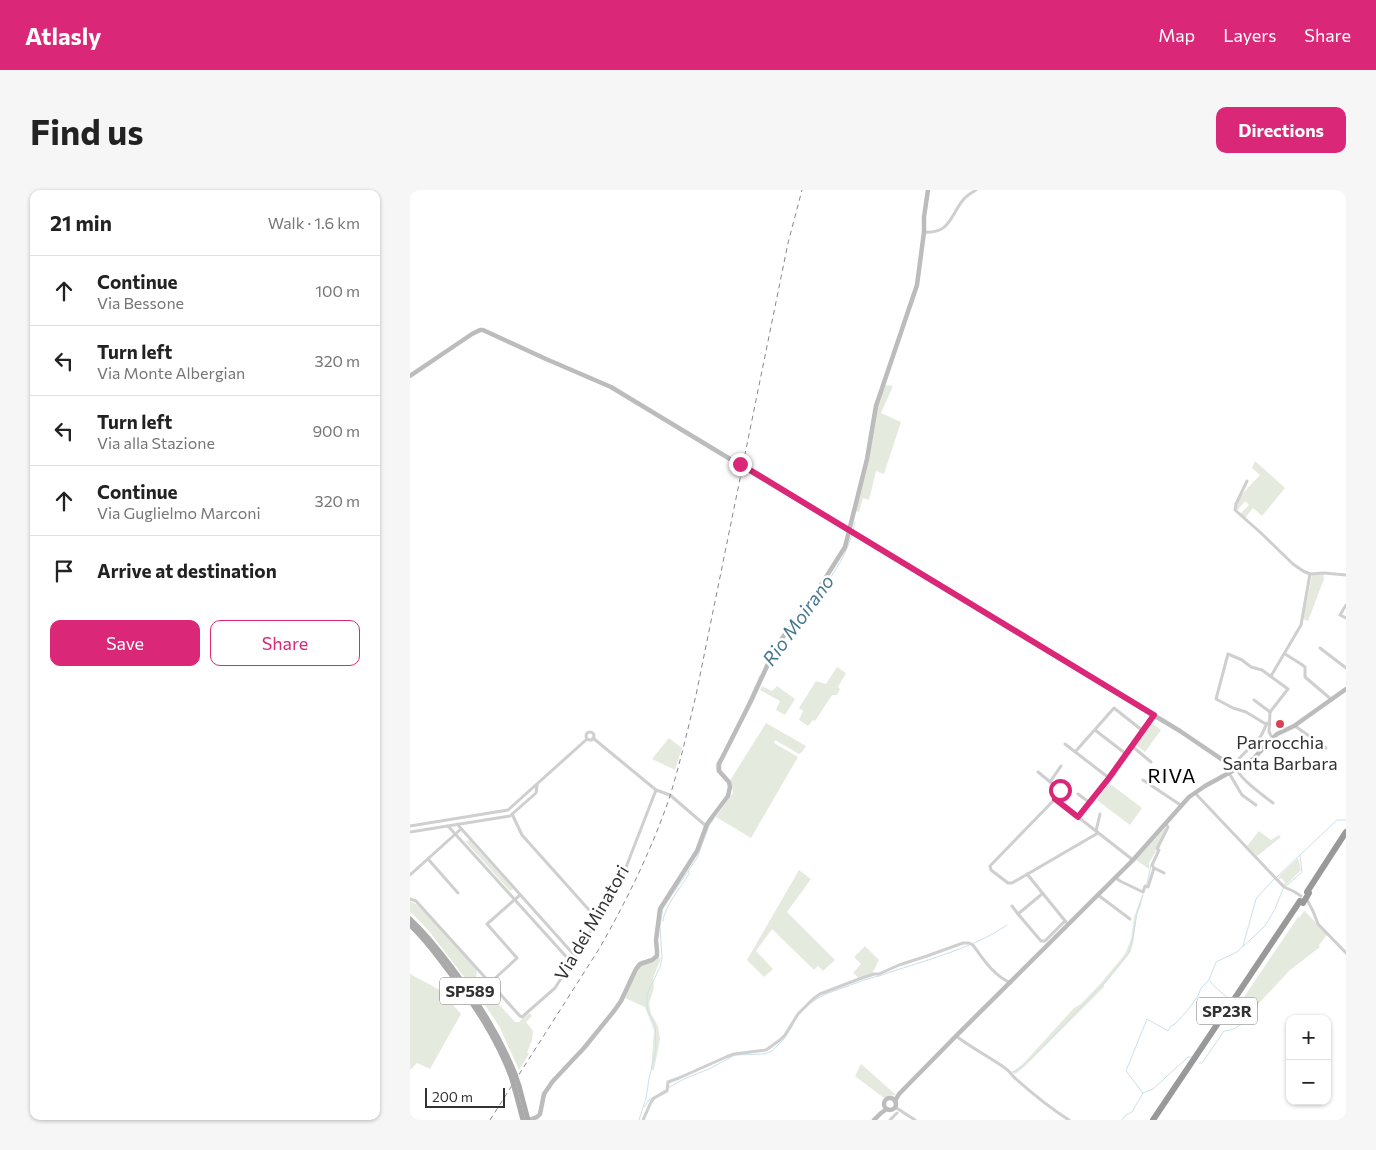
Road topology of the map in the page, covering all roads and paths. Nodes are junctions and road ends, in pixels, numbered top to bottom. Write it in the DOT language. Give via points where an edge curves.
graph roads {
  1 [pos="928,190"];
  2 [pos="976,190"];
  3 [pos="924,232"];
  4 [pos="410,376"];
  5 [pos="1247,481"];
  6 [pos="849,530"];
  7 [pos="1310,574"];
  8 [pos="1346,575"];
  9 [pos="1346,604"];
  10 [pos="1346,618"];
  11 [pos="1320,648"];
  12 [pos="1284,654"];
  13 [pos="1346,668"];
  14 [pos="1270,676"];
  15 [pos="1346,690"];
  16 [pos="1254,700"];
  17 [pos="1332,700"];
  18 [pos="1270,712"];
  19 [pos="1154,715"];
  20 [pos="1268,724"];
  21 [pos="1294,726"];
  22 [pos="1095,730"];
  23 [pos="1143,732"];
  24 [pos="1272,737"];
  25 [pos="593,738"];
  26 [pos="587,739"];
  27 [pos="1065,744"];
  28 [pos="1132,746"];
  29 [pos="1326,748"];
  30 [pos="1075,752"];
  31 [pos="1126,754"];
  32 [pos="1152,762"];
  33 [pos="1061,766"];
  34 [pos="1234,768"];
  35 [pos="1038,772"];
  36 [pos="1229,773"];
  37 [pos="1109,778"];
  38 [pos="1143,780"];
  39 [pos="1050,782"];
  40 [pos="537,784"];
  41 [pos="656,790"];
  42 [pos="1195,792"];
  43 [pos="1078,794"];
  44 [pos="1055,799"];
  45 [pos="1090,803"];
  46 [pos="1273,803"];
  47 [pos="1256,805"];
  48 [pos="1182,806"];
  49 [pos="512,814"];
  50 [pos="1100,814"];
  51 [pos="1078,817"];
  52 [pos="452,819"];
  53 [pos="468,822"];
  54 [pos="1166,824"];
  55 [pos="455,825"];
  56 [pos="410,826"];
  57 [pos="448,826"];
  58 [pos="706,826"];
  59 [pos="462,830"];
  60 [pos="410,832"];
  61 [pos="1097,832"];
  62 [pos="1346,832"];
  63 [pos="456,834"];
  64 [pos="1346,838"];
  65 [pos="428,859"];
  66 [pos="1133,860"];
  67 [pos="1154,868"];
  68 [pos="1164,872"];
  69 [pos="1027,874"];
  70 [pos="410,876"];
  71 [pos="1116,878"];
  72 [pos="458,893"];
  73 [pos="1042,894"];
  74 [pos="520,895"];
  75 [pos="1098,895"];
  76 [pos="1304,898"];
  77 [pos="410,899"];
  78 [pos="515,899"];
  79 [pos="1012,906"];
  80 [pos="1018,914"];
  81 [pos="1130,918"];
  82 [pos="410,919"];
  83 [pos="598,920"];
  84 [pos="1067,923"];
  85 [pos="410,925"];
  86 [pos="568,948"];
  87 [pos="562,953"];
  88 [pos="1346,953"];
  89 [pos="575,956"];
  90 [pos="571,962"];
  91 [pos="490,983"];
  92 [pos="1010,983"];
  93 [pos="956,1036"];
  94 [pos="513,1076"];
  95 [pos="894,1100"];
  96 [pos="886,1107"];
  97 [pos="895,1107"];
  98 [pos="897,1113"];
  99 [pos="909,1118"];
  100 [pos="526,1119"];
  101 [pos="643,1120"];
  102 [pos="874,1120"];
  103 [pos="890,1120"];
  104 [pos="915,1120"];
  105 [pos="1069,1120"];
  106 [pos="1155,1120"];
  1 -- 3 [label="street"];
  2 -- 3 [label="street" via="963,200 943,229"];
  3 -- 6 [label="street" via="917,285 876,406"];
  4 -- 6 [label="street" via="472,334 484,330 621,392"];
  5 -- 7 [label="street" via="1234,510 1294,564"];
  6 -- 19 [label="street"];
  6 -- 58 [label="street" via="845,547 836,562 768,661 719,764 719,771 730,786 728,796"];
  7 -- 8 [label="street"];
  7 -- 12 [label="street" via="1301,626"];
  9 -- 10 [label="street" via="1340,614"];
  11 -- 13 [label="street"];
  12 -- 14 [label="street"];
  12 -- 17 [label="street" via="1301,664 1305,668 1305,677"];
  14 -- 18 [label="street" via="1288,689"];
  14 -- 20 [label="street" via="1228,654 1216,699"];
  15 -- 17 [label="street"];
  16 -- 18 [label="street"];
  17 -- 21 [label="street"];
  18 -- 20 [label="street"];
  19 -- 23 [label="street"];
  19 -- 34 [label="street"];
  20 -- 24 [label="street"];
  20 -- 34 [label="street"];
  21 -- 24 [label="street"];
  21 -- 29 [label="street"];
  22 -- 23 [label="street" via="1114,708"];
  22 -- 30 [label="street"];
  22 -- 31 [label="street"];
  23 -- 28 [label="street"];
  24 -- 34 [label="street" via="1253,758"];
  25 -- 26 [label="street"];
  25 -- 26 [label="street" via="590,732"];
  25 -- 41 [label="street"];
  26 -- 40 [label="street"];
  27 -- 30 [label="street"];
  28 -- 31 [label="street"];
  28 -- 32 [label="street"];
  30 -- 37 [label="street"];
  31 -- 37 [label="street"];
  33 -- 39 [label="street"];
  34 -- 36 [label="street"];
  34 -- 46 [label="street"];
  35 -- 39 [label="street"];
  36 -- 42 [label="street"];
  36 -- 47 [label="street" via="1242,795"];
  37 -- 45 [label="street"];
  38 -- 48 [label="street"];
  39 -- 44 [label="street" via="1060,792"];
  40 -- 49 [label="street" via="536,793"];
  40 -- 52 [label="street" via="508,810"];
  41 -- 58 [label="street" via="670,795"];
  41 -- 83 [label="street, Via dei Minatori" via="623,875"];
  42 -- 48 [label="street"];
  42 -- 76 [label="street" via="1284,887"];
  43 -- 45 [label="street"];
  44 -- 51 [label="street"];
  44 -- 69 [label="street" via="990,866 1008,883"];
  45 -- 51 [label="street"];
  48 -- 54 [label="street"];
  49 -- 53 [label="street"];
  49 -- 83 [label="street" via="522,835"];
  50 -- 61 [label="street"];
  51 -- 61 [label="street"];
  52 -- 55 [label="street"];
  52 -- 56 [label="street"];
  53 -- 55 [label="street"];
  53 -- 59 [label="street"];
  54 -- 66 [label="street"];
  54 -- 67 [label="street" via="1168,827 1157,849"];
  55 -- 57 [label="street"];
  55 -- 59 [label="street"];
  57 -- 60 [label="street"];
  57 -- 63 [label="street"];
  58 -- 100 [label="street" via="698,852 660,909 657,956 640,964 614,1011 544,1094 540,1114 537,1118"];
  59 -- 63 [label="street"];
  59 -- 74 [label="street"];
  61 -- 66 [label="street"];
  61 -- 69 [label="street"];
  62 -- 76 [label="highway, SP23R"];
  63 -- 65 [label="street"];
  63 -- 78 [label="street"];
  64 -- 76 [label="highway, SP23R"];
  65 -- 70 [label="street"];
  65 -- 72 [label="street"];
  66 -- 71 [label="street"];
  67 -- 68 [label="street"];
  67 -- 71 [label="street" via="1143,892"];
  69 -- 73 [label="street"];
  71 -- 75 [label="street"];
  73 -- 80 [label="street"];
  73 -- 84 [label="street"];
  74 -- 78 [label="street"];
  74 -- 86 [label="street"];
  75 -- 81 [label="street"];
  75 -- 84 [label="street"];
  76 -- 88 [label="street" via="1318,924"];
  76 -- 106 [label="highway, SP23R"];
  77 -- 91 [label="street" via="416,901"];
  78 -- 87 [label="street"];
  78 -- 91 [label="street" via="487,924 516,958"];
  79 -- 80 [label="street"];
  80 -- 84 [label="street" via="1040,940 1045,940"];
  82 -- 94 [label="main road, SP589" via="433,943 477,1001 496,1032"];
  83 -- 89 [label="street, Via dei Minatori"];
  84 -- 92 [label="street"];
  85 -- 94 [label="main road, SP589" via="430,946 481,1016"];
  86 -- 87 [label="street"];
  86 -- 89 [label="street"];
  87 -- 90 [label="street"];
  89 -- 90 [label="street, Via dei Minatori"];
  90 -- 91 [label="street, Via dei Minatori" via="555,988 522,1017"];
  92 -- 93 [label="street"];
  92 -- 101 [label="street" via="992,969 969,942 859,979 813,999 798,1014 785,1035 766,1050 734,1054 668,1082 667,1089 651,1102"];
  93 -- 95 [label="street"];
  93 -- 105 [label="street" via="1007,1069 1043,1102"];
  94 -- 100 [label="main road, SP589, bridge"];
  95 -- 96 [label="street" via="886,1099"];
  95 -- 97 [label="street"];
  96 -- 97 [label="street" via="892,1110"];
  96 -- 102 [label="street"];
  97 -- 99 [label="street"];
  98 -- 103 [label="street"];
  99 -- 104 [label="street"];
}
